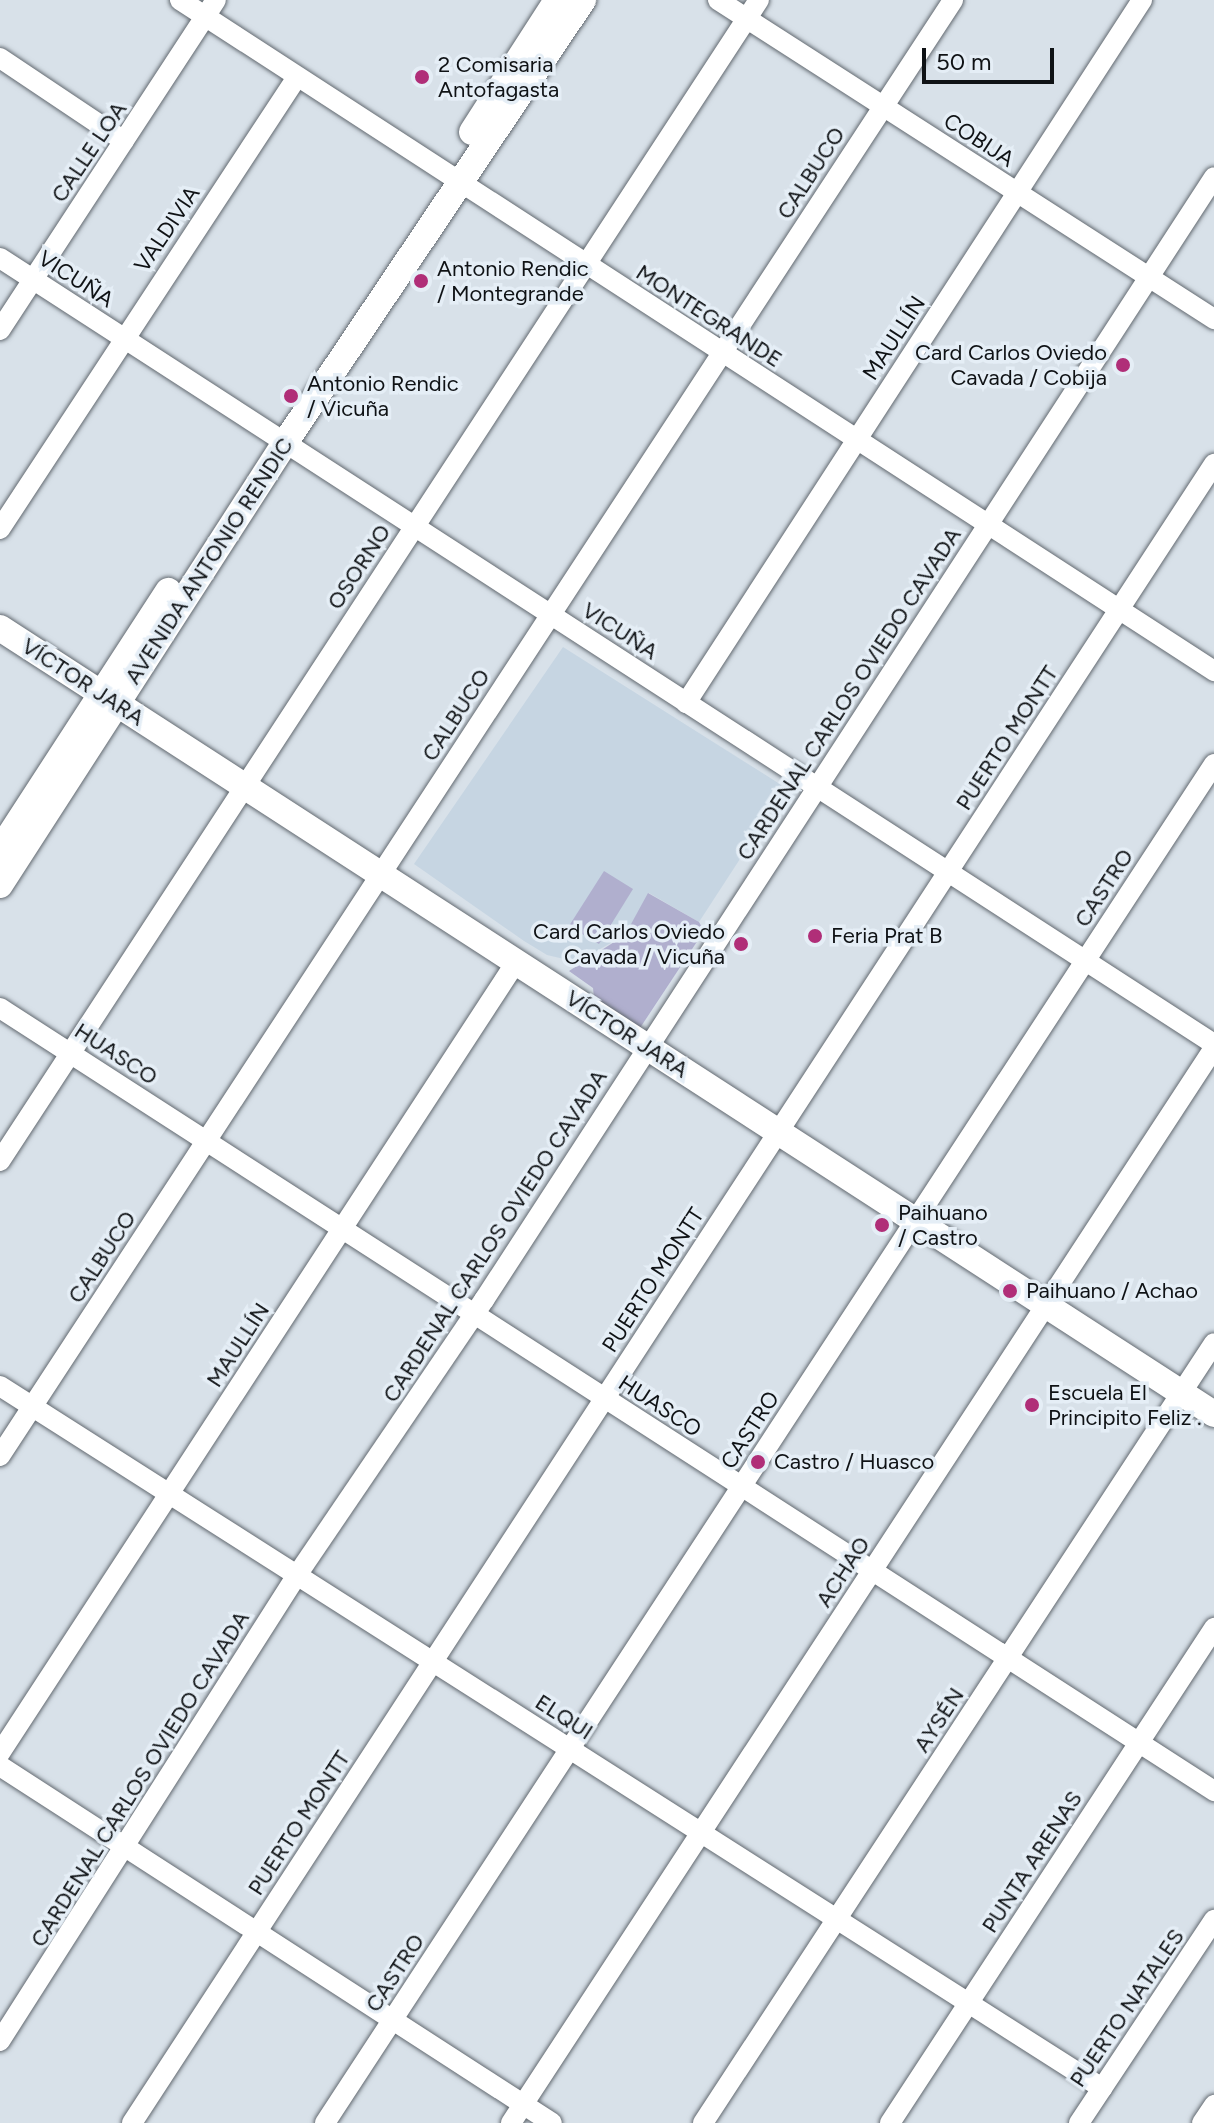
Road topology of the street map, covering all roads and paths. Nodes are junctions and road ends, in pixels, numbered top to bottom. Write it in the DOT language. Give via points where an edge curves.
graph roads {
  1 [pos="180,0"];
  2 [pos="557,0"];
  3 [pos="583,0"];
  4 [pos="718,0"];
  5 [pos="759,0"];
  6 [pos="953,0"];
  7 [pos="1142,0"];
  8 [pos="212,9"];
  9 [pos="747,19"];
  10 [pos="0,58"];
  11 [pos="297,77"];
  12 [pos="883,107"];
  13 [pos="124,141"];
  14 [pos="1214,177"];
  15 [pos="452,178"];
  16 [pos="1017,193"];
  17 [pos="0,258"];
  18 [pos="586,265"];
  19 [pos="1149,277"];
  20 [pos="33,280"];
  21 [pos="1214,319"];
  22 [pos="0,330"];
  23 [pos="123,338"];
  24 [pos="722,353"];
  25 [pos="277,438"];
  26 [pos="857,440"];
  27 [pos="1214,464"];
  28 [pos="987,525"];
  29 [pos="414,527"];
  30 [pos="0,529"];
  31 [pos="1119,610"];
  32 [pos="550,615"];
  33 [pos="0,628"];
  34 [pos="1214,671"];
  35 [pos="109,699"];
  36 [pos="686,703"];
  37 [pos="1214,764"];
  38 [pos="245,786"];
  39 [pos="817,787"];
  40 [pos="0,850"];
  41 [pos="948,872"];
  42 [pos="381,874"];
  43 [pos="0,885"];
  44 [pos="1085,961"];
  45 [pos="516,962"];
  46 [pos="0,1008"];
  47 [pos="1214,1046"];
  48 [pos="648,1047"];
  49 [pos="70,1053"];
  50 [pos="778,1132"];
  51 [pos="206,1141"];
  52 [pos="0,1161"];
  53 [pos="915,1221"];
  54 [pos="342,1229"];
  55 [pos="1046,1305"];
  56 [pos="474,1314"];
  57 [pos="1214,1343"];
  58 [pos="0,1386"];
  59 [pos="1181,1393"];
  60 [pos="605,1398"];
  61 [pos="32,1406"];
  62 [pos="1214,1414"];
  63 [pos="0,1456"];
  64 [pos="742,1486"];
  65 [pos="169,1494"];
  66 [pos="872,1571"];
  67 [pos="297,1575"];
  68 [pos="1214,1628"];
  69 [pos="1008,1658"];
  70 [pos="433,1662"];
  71 [pos="1139,1743"];
  72 [pos="570,1749"];
  73 [pos="0,1753"];
  74 [pos="0,1766"];
  75 [pos="1214,1791"];
  76 [pos="701,1833"];
  77 [pos="127,1848"];
  78 [pos="837,1919"];
  79 [pos="1214,1920"];
  80 [pos="257,1932"];
  81 [pos="1206,1950"];
  82 [pos="969,2003"];
  83 [pos="393,2019"];
  84 [pos="0,2041"];
  85 [pos="1102,2088"];
  86 [pos="523,2105"];
  87 [pos="1214,2105"];
  88 [pos="132,2123"];
  89 [pos="325,2123"];
  90 [pos="511,2123"];
  91 [pos="552,2123"];
  92 [pos="703,2123"];
  93 [pos="890,2123"];
  94 [pos="1079,2123"];
  95 [pos="1202,2123"];
  1 -- 8 [label="street, MONTEGRANDE"];
  2 -- 15 [label="main road, AVENIDA ANTONIO RENDIC"];
  3 -- 15 [label="main road, AVENIDA ANTONIO RENDIC"];
  4 -- 9 [label="street, COBIJA"];
  5 -- 9 [label="street, OSORNO"];
  6 -- 12 [label="street, CALBUCO"];
  7 -- 16 [label="street, MAULLÍN"];
  8 -- 11 [label="street, MONTEGRANDE"];
  8 -- 13 [label="street, CALLE LOA"];
  9 -- 12 [label="street, COBIJA"];
  9 -- 18 [label="street, OSORNO"];
  10 -- 13 [label="street"];
  11 -- 15 [label="street, MONTEGRANDE"];
  11 -- 23 [label="street, VALDIVIA"];
  12 -- 16 [label="street, COBIJA"];
  12 -- 24 [label="street, CALBUCO"];
  13 -- 20 [label="street, CALLE LOA"];
  14 -- 19 [label="street, CARDENAL CARLOS OVIEDO CAVADA"];
  15 -- 18 [label="street, MONTEGRANDE"];
  15 -- 25 [label="main road, AVENIDA ANTONIO RENDIC"];
  16 -- 19 [label="street, COBIJA"];
  16 -- 26 [label="street, MAULLÍN"];
  17 -- 20 [label="street, VICUÑA"];
  18 -- 24 [label="street, MONTEGRANDE"];
  18 -- 29 [label="street, OSORNO"];
  19 -- 21 [label="street, COBIJA"];
  19 -- 28 [label="street, CARDENAL CARLOS OVIEDO CAVADA"];
  20 -- 22 [label="street, CALLE LOA"];
  20 -- 23 [label="street, VICUÑA"];
  23 -- 25 [label="street, VICUÑA"];
  23 -- 30 [label="street, VALDIVIA"];
  24 -- 26 [label="street, MONTEGRANDE"];
  24 -- 32 [label="street, CALBUCO"];
  25 -- 29 [label="street, VICUÑA"];
  25 -- 35 [label="main road, AVENIDA ANTONIO RENDIC"];
  26 -- 28 [label="street, MONTEGRANDE"];
  26 -- 36 [label="street, MAULLÍN"];
  27 -- 31 [label="street, PUERTO MONTT"];
  28 -- 31 [label="street, MONTEGRANDE"];
  28 -- 39 [label="street, CARDENAL CARLOS OVIEDO CAVADA"];
  29 -- 32 [label="street, VICUÑA"];
  29 -- 38 [label="street, OSORNO"];
  31 -- 34 [label="street, MONTEGRANDE"];
  31 -- 41 [label="street, PUERTO MONTT"];
  32 -- 36 [label="street, VICUÑA"];
  32 -- 42 [label="street, CALBUCO"];
  33 -- 35 [label="main road, VÍCTOR JARA"];
  35 -- 38 [label="main road, VÍCTOR JARA"];
  35 -- 40 [label="main road, AVENIDA ANTONIO RENDIC"];
  35 -- 43 [label="main road, AVENIDA ANTONIO RENDIC"];
  36 -- 39 [label="street, VICUÑA"];
  37 -- 44 [label="street, CASTRO"];
  38 -- 42 [label="main road, VÍCTOR JARA"];
  38 -- 49 [label="street, OSORNO"];
  39 -- 41 [label="street, VICUÑA"];
  39 -- 48 [label="street, CARDENAL CARLOS OVIEDO CAVADA"];
  41 -- 44 [label="street, VICUÑA"];
  41 -- 50 [label="street, PUERTO MONTT"];
  42 -- 45 [label="main road, VÍCTOR JARA"];
  42 -- 51 [label="street, CALBUCO"];
  44 -- 47 [label="street, VICUÑA"];
  44 -- 53 [label="street, CASTRO"];
  45 -- 48 [label="main road, VÍCTOR JARA"];
  45 -- 54 [label="street, MAULLÍN"];
  46 -- 49 [label="street, HUASCO"];
  47 -- 55 [label="street, ACHAO"];
  48 -- 50 [label="main road, VÍCTOR JARA"];
  48 -- 56 [label="street, CARDENAL CARLOS OVIEDO CAVADA"];
  49 -- 51 [label="street, HUASCO"];
  49 -- 52 [label="street, OSORNO"];
  50 -- 53 [label="main road, VÍCTOR JARA"];
  50 -- 60 [label="street, PUERTO MONTT"];
  51 -- 54 [label="street, HUASCO"];
  51 -- 61 [label="street, CALBUCO"];
  53 -- 55 [label="main road, VÍCTOR JARA"];
  53 -- 64 [label="street, CASTRO"];
  54 -- 56 [label="street, HUASCO"];
  54 -- 65 [label="street, MAULLÍN"];
  55 -- 59 [label="main road, VÍCTOR JARA"];
  55 -- 66 [label="street, ACHAO"];
  56 -- 60 [label="street, HUASCO"];
  56 -- 67 [label="street, CARDENAL CARLOS OVIEDO CAVADA"];
  57 -- 59 [label="street, AYSÉN"];
  58 -- 61 [label="street, ELQUI"];
  59 -- 62 [label="main road, VÍCTOR JARA"];
  59 -- 69 [label="street, AYSÉN"];
  60 -- 64 [label="street, HUASCO"];
  60 -- 70 [label="street, PUERTO MONTT"];
  61 -- 63 [label="street, CALBUCO"];
  61 -- 65 [label="street, ELQUI"];
  64 -- 66 [label="street, HUASCO"];
  64 -- 72 [label="street, CASTRO"];
  65 -- 67 [label="street, ELQUI"];
  65 -- 73 [label="street, MAULLÍN"];
  66 -- 69 [label="street, HUASCO"];
  66 -- 76 [label="street, ACHAO"];
  67 -- 70 [label="street, ELQUI"];
  67 -- 77 [label="street, CARDENAL CARLOS OVIEDO CAVADA"];
  68 -- 71 [label="street, PUNTA ARENAS"];
  69 -- 71 [label="street, HUASCO"];
  69 -- 78 [label="street, AYSÉN"];
  70 -- 72 [label="street, ELQUI"];
  70 -- 80 [label="street, PUERTO MONTT"];
  71 -- 75 [label="street, HUASCO"];
  71 -- 82 [label="street, PUNTA ARENAS"];
  72 -- 76 [label="street, ELQUI"];
  72 -- 83 [label="street, CASTRO"];
  74 -- 77 [label="street"];
  76 -- 78 [label="street, ELQUI"];
  76 -- 86 [label="street, ACHAO"];
  77 -- 80 [label="street"];
  77 -- 84 [label="street, CARDENAL CARLOS OVIEDO CAVADA"];
  78 -- 82 [label="street, ELQUI"];
  78 -- 92 [label="street, AYSÉN"];
  79 -- 81 [label="street, PUERTO NATALES"];
  80 -- 83 [label="street"];
  80 -- 88 [label="street, PUERTO MONTT"];
  81 -- 85 [label="street, PUERTO NATALES"];
  82 -- 85 [label="street, ELQUI"];
  82 -- 93 [label="street, PUNTA ARENAS"];
  83 -- 86 [label="street"];
  83 -- 89 [label="street, CASTRO"];
  85 -- 94 [label="street, PUERTO NATALES"];
  86 -- 90 [label="street, ACHAO"];
  86 -- 91 [label="street"];
  87 -- 95 [label="street"];
}
